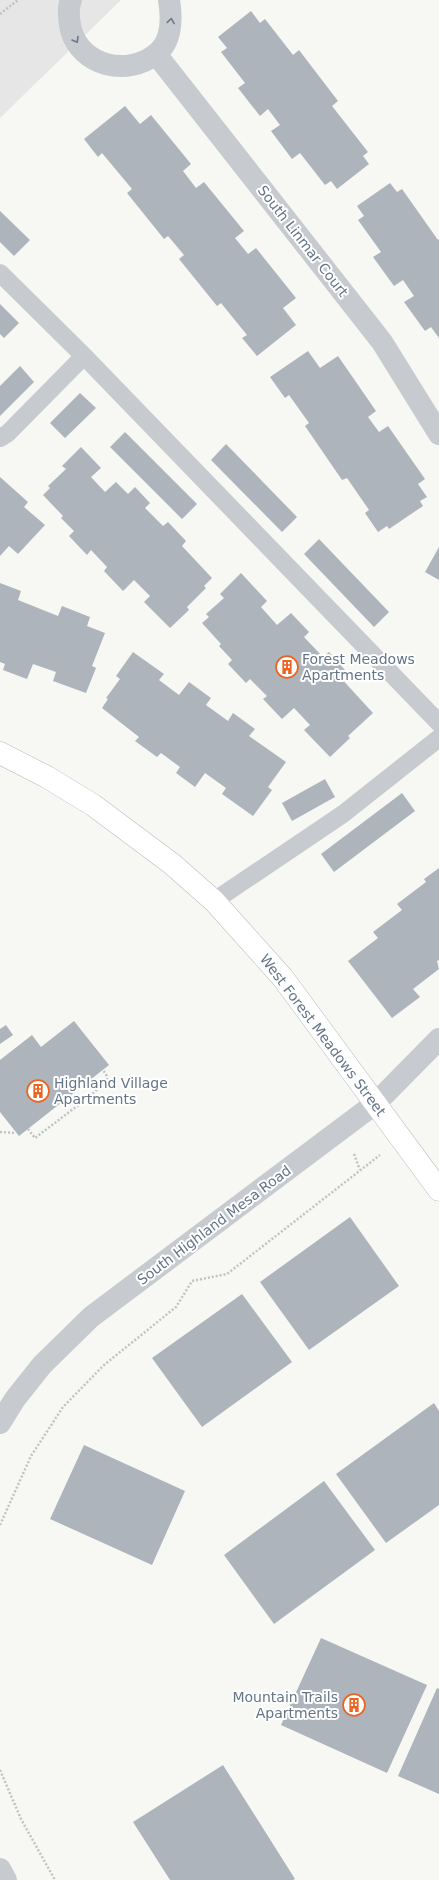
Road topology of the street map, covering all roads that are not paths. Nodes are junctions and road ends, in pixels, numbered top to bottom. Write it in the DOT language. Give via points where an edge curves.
graph roads {
  1 [pos="71,0"];
  2 [pos="170,0"];
  3 [pos="156,54"];
  4 [pos="0,273"];
  5 [pos="84,356"];
  6 [pos="439,434"];
  7 [pos="0,438"];
  8 [pos="439,723"];
  9 [pos="439,738"];
  10 [pos="0,753"];
  11 [pos="214,901"];
  12 [pos="439,1039"];
  13 [pos="376,1103"];
  14 [pos="439,1190"];
  15 [pos="0,1423"];
  16 [pos="0,1869"];
  17 [pos="6,1880"];
  1 -- 3 [label="street, one-way" via="68,21 74,38 84,53 99,63 116,67 134,66"];
  3 -- 2 [label="street, one-way" via="169,32 172,16"];
  3 -- 6 [label="street, South Linmar Court" via="382,342"];
  4 -- 5 [label="lane"];
  5 -- 7 [label="lane" via="8,433"];
  5 -- 8 [label="lane"];
  9 -- 11 [label="lane" via="343,814"];
  10 -- 11 [label="street, West Forest Meadows Street" via="93,805 172,864"];
  11 -- 13 [label="street, West Forest Meadows Street" via="283,978"];
  12 -- 13 [label="street, South Highland Mesa Road"];
  13 -- 14 [label="street, West Forest Meadows Street"];
  13 -- 15 [label="street, South Highland Mesa Road" via="91,1318 42,1365 15,1398"];
  16 -- 17 [label="street"];
}
